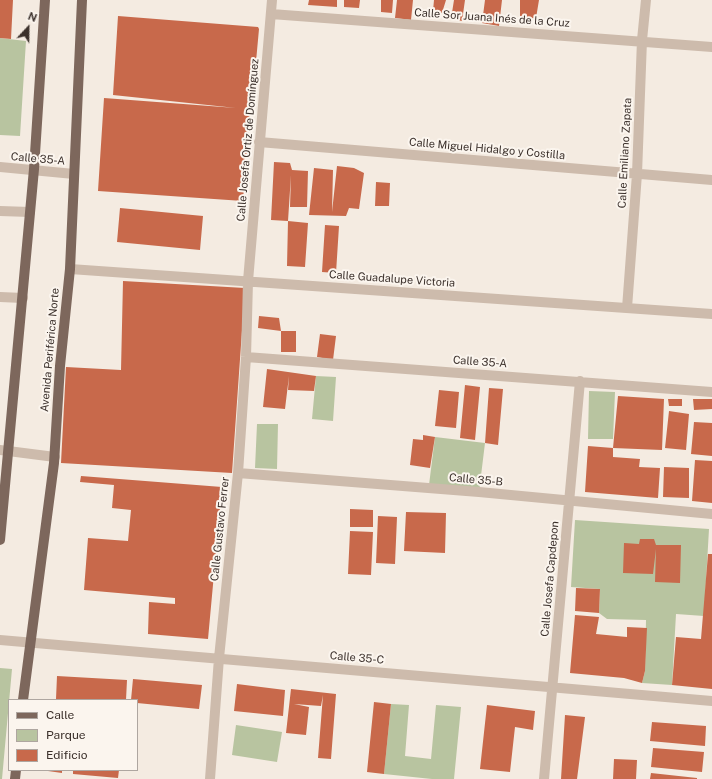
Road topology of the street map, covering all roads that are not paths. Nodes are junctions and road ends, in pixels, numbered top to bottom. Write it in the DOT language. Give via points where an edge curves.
graph roads {
  1 [pos="45,0"];
  2 [pos="82,0"];
  3 [pos="272,0"];
  4 [pos="646,0"];
  5 [pos="271,14"];
  6 [pos="642,40"];
  7 [pos="712,47"];
  8 [pos="260,142"];
  9 [pos="0,167"];
  10 [pos="34,170"];
  11 [pos="74,174"];
  12 [pos="637,174"];
  13 [pos="712,180"];
  14 [pos="0,211"];
  15 [pos="30,212"];
  16 [pos="70,269"];
  17 [pos="248,281"];
  18 [pos="0,297"];
  19 [pos="23,298"];
  20 [pos="626,308"];
  21 [pos="712,314"];
  22 [pos="246,358"];
  23 [pos="580,381"];
  24 [pos="712,392"];
  25 [pos="4,450"];
  26 [pos="55,457"];
  27 [pos="3,473"];
  28 [pos="238,473"];
  29 [pos="570,500"];
  30 [pos="712,514"];
  31 [pos="0,534"];
  32 [pos="0,640"];
  33 [pos="30,644"];
  34 [pos="219,658"];
  35 [pos="552,688"];
  36 [pos="23,699"];
  37 [pos="712,701"];
  38 [pos="210,779"];
  39 [pos="544,779"];
  1 -- 10 [label="main road"];
  2 -- 11 [label="main road, Avenida Periférica Norte"];
  3 -- 5 [label="street, Calle Josefa Ortiz de Domínguez"];
  4 -- 6 [label="street, Calle Emiliano Zapata"];
  5 -- 6 [label="street, Calle Sor Juana Inés de la Cruz"];
  5 -- 8 [label="street, Calle Josefa Ortiz de Domínguez"];
  6 -- 7 [label="street, Calle Sor Juana Inés de la Cruz"];
  6 -- 12 [label="street, Calle Emiliano Zapata"];
  8 -- 12 [label="street, Calle Miguel Hidalgo y Costilla"];
  8 -- 17 [label="street, Calle Josefa Ortiz de Domínguez"];
  9 -- 10 [label="street, Calle 35-A"];
  10 -- 11 [label="street, Calle 35-A"];
  10 -- 15 [label="main road"];
  11 -- 16 [label="main road, Avenida Periférica Norte"];
  12 -- 13 [label="street, Calle Miguel Hidalgo y Costilla"];
  12 -- 20 [label="street, Calle Emiliano Zapata"];
  14 -- 15 [label="street"];
  15 -- 19 [label="main road"];
  16 -- 17 [label="street, Calle Guadalupe Victoria"];
  16 -- 26 [label="main road, Avenida Periférica Norte" via="60,366"];
  17 -- 20 [label="street, Calle Guadalupe Victoria"];
  17 -- 22 [label="street, Calle Gustavo Ferrer"];
  18 -- 19 [label="street"];
  19 -- 25 [label="main road"];
  20 -- 21 [label="street, Calle Guadalupe Victoria"];
  22 -- 23 [label="street, Calle 35-A"];
  22 -- 28 [label="street, Calle Gustavo Ferrer"];
  23 -- 24 [label="street, Calle 35-A"];
  23 -- 29 [label="street, Calle Josefa Capdepon"];
  25 -- 26 [label="street"];
  25 -- 27 [label="main road"];
  26 -- 33 [label="main road, Avenida Periférica Norte"];
  27 -- 31 [label="main road"];
  28 -- 29 [label="street, Calle 35-B"];
  28 -- 34 [label="street, Calle Gustavo Ferrer"];
  29 -- 30 [label="street, Calle 35-B"];
  29 -- 35 [label="street, Calle Josefa Capdepon"];
  32 -- 33 [label="street, Calle 35-C"];
  33 -- 34 [label="street, Calle 35-C"];
  33 -- 36 [label="main road, Avenida Periférica Norte"];
  34 -- 35 [label="street, Calle 35-C"];
  34 -- 38 [label="street, Calle Gustavo Ferrer"];
  35 -- 37 [label="street, Calle 35-C"];
  35 -- 39 [label="street, Calle Josefa Capdepon"];
}
